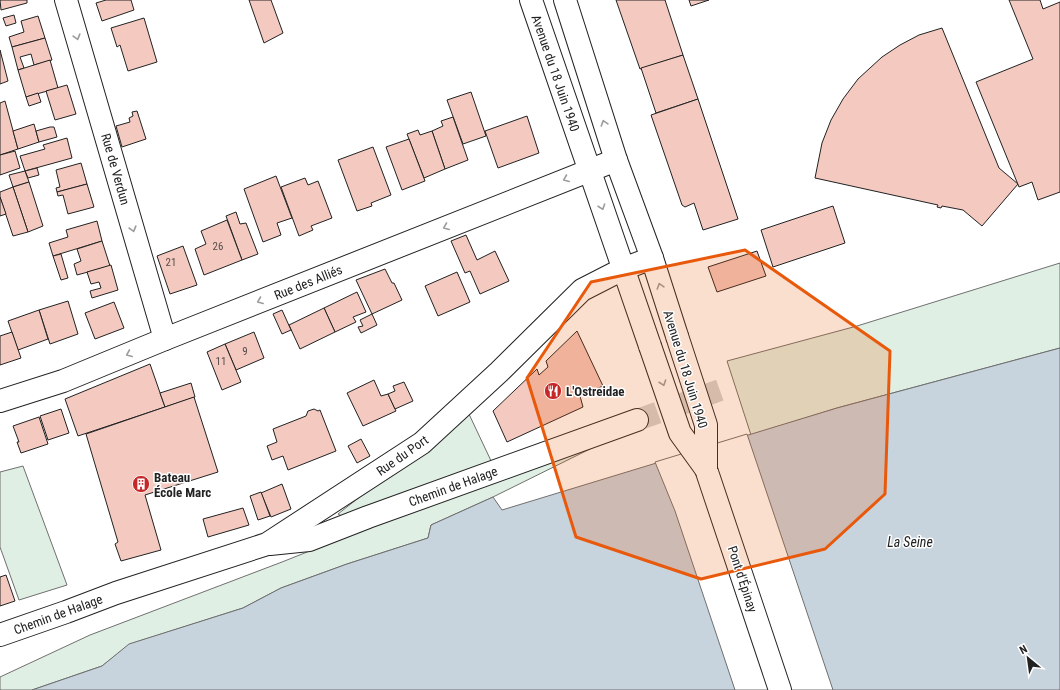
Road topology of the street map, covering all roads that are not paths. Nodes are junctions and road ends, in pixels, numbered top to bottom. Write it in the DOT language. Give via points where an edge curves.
graph roads {
  1 [pos="66,0"];
  2 [pos="531,0"];
  3 [pos="565,0"];
  4 [pos="616,160"];
  5 [pos="589,170"];
  6 [pos="652,258"];
  7 [pos="623,269"];
  8 [pos="165,339"];
  9 [pos="0,401"];
  10 [pos="637,420"];
  11 [pos="706,469"];
  12 [pos="267,544"];
  13 [pos="116,593"];
  14 [pos="0,635"];
  15 [pos="780,690"];
  1 -- 8 [label="street, Rue de Verdun, one-way"];
  2 -- 5 [label="street, Avenue du 18 Juin 1940"];
  4 -- 3 [label="street, Avenue du 18 Juin 1940, one-way"];
  4 -- 5 [label="street, Rue des Alliés"];
  4 -- 6 [label="street, Avenue du 18 Juin 1940"];
  5 -- 7 [label="street, Avenue du 18 Juin 1940, one-way"];
  5 -- 8 [label="street, Rue des Alliés, one-way"];
  6 -- 7 [label="street, Rue du Port"];
  11 -- 6 [label="street, Avenue du 18 Juin 1940, one-way, bridge" via="706,425"];
  7 -- 11 [label="street, Avenue du 18 Juin 1940, one-way, bridge" via="680,433"];
  7 -- 12 [label="street, Rue du Port" via="582,290 422,443"];
  8 -- 9 [label="street, Rue des Alliés, one-way" via="63,381"];
  10 -- 12 [label="street, Chemin de Halage" via="309,540"];
  11 -- 15 [label="street, Pont d'Épinay"];
  12 -- 13 [label="street, Rue du Port"];
  13 -- 14 [label="street, Chemin de Halage"];
}
